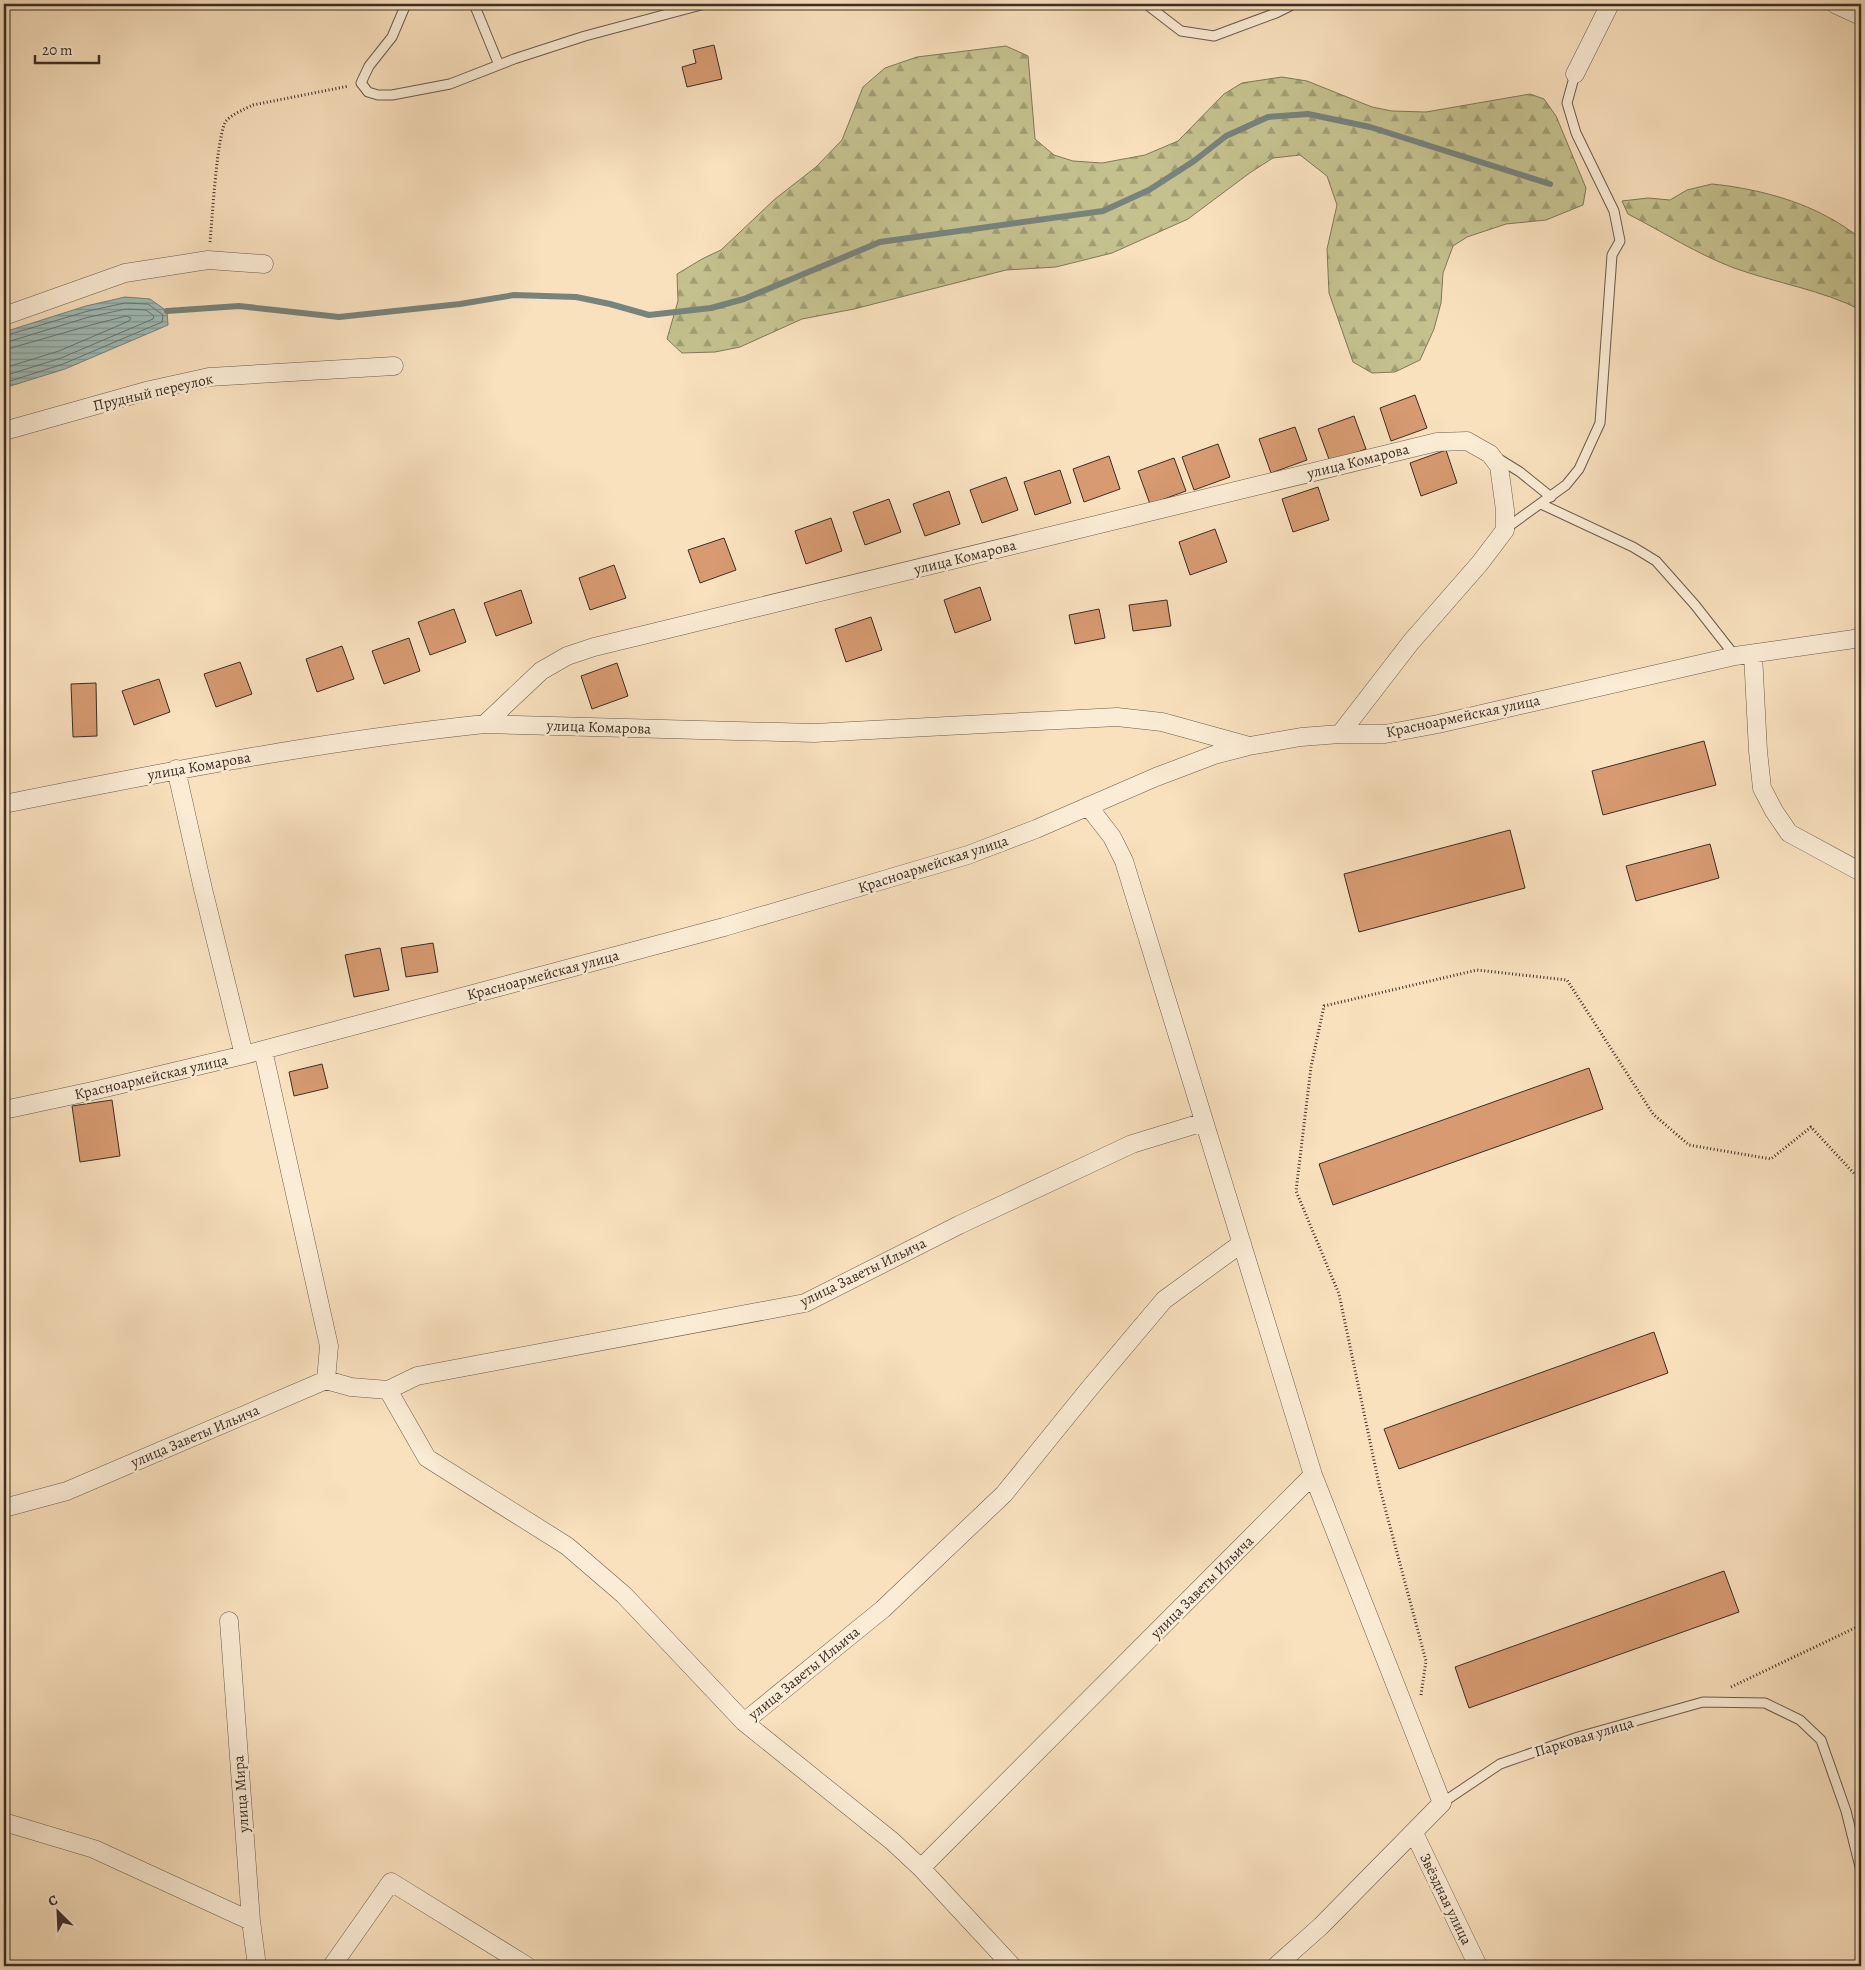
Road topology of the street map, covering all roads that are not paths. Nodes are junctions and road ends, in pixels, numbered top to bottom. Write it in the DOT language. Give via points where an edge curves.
graph roads {
  1 [pos="406,4"];
  2 [pos="474,4"];
  3 [pos="705,4"];
  4 [pos="1146,4"];
  5 [pos="1294,4"];
  6 [pos="1610,4"];
  7 [pos="1835,4"];
  8 [pos="1861,16"];
  9 [pos="499,65"];
  10 [pos="1575,74"];
  11 [pos="264,264"];
  12 [pos="4,316"];
  13 [pos="394,366"];
  14 [pos="4,431"];
  15 [pos="1490,454"];
  16 [pos="1551,497"];
  17 [pos="1541,504"];
  18 [pos="1504,530"];
  19 [pos="1861,638"];
  20 [pos="1753,654"];
  21 [pos="1735,656"];
  22 [pos="485,724"];
  23 [pos="1340,734"];
  24 [pos="1249,746"];
  25 [pos="176,769"];
  26 [pos="4,804"];
  27 [pos="1088,806"];
  28 [pos="1861,872"];
  29 [pos="263,1050"];
  30 [pos="244,1055"];
  31 [pos="4,1110"];
  32 [pos="1204,1122"];
  33 [pos="1242,1243"];
  34 [pos="326,1380"];
  35 [pos="388,1390"];
  36 [pos="1313,1475"];
  37 [pos="4,1508"];
  38 [pos="229,1621"];
  39 [pos="744,1722"];
  40 [pos="1442,1803"];
  41 [pos="4,1822"];
  42 [pos="1414,1833"];
  43 [pos="921,1868"];
  44 [pos="1861,1871"];
  45 [pos="251,1921"];
  46 [pos="257,1966"];
  47 [pos="332,1966"];
  48 [pos="527,1966"];
  49 [pos="1012,1966"];
  50 [pos="1276,1966"];
  51 [pos="1478,1966"];
  1 -- 9 [label="lane" via="392,37 369,66 361,83 368,92 392,95 450,84"];
  2 -- 9 [label="lane"];
  3 -- 9 [label="lane" via="585,36"];
  4 -- 5 [label="lane" via="1181,31 1214,36"];
  6 -- 10 [label="street"];
  7 -- 8 [label="street"];
  10 -- 16 [label="lane" via="1567,103 1576,133 1614,210 1620,241 1612,255 1600,422 1579,469"];
  11 -- 12 [label="street" via="208,260 125,273"];
  13 -- 14 [label="street, Прудный переулок" via="209,377"];
  15 -- 16 [label="lane" via="1520,472"];
  15 -- 18 [label="street" via="1499,466 1505,510"];
  15 -- 22 [label="street, улица Комарова" via="1467,441 1437,442 594,647 568,656 541,671"];
  16 -- 17 [label="lane"];
  17 -- 18 [label="lane"];
  17 -- 21 [label="lane" via="1634,547 1656,561"];
  18 -- 23 [label="street"];
  19 -- 20 [label="street, Красноармейская улица"];
  20 -- 21 [label="street, Красноармейская улица"];
  20 -- 28 [label="street" via="1762,788 1789,834"];
  21 -- 23 [label="street, Красноармейская улица" via="1438,724 1385,734"];
  22 -- 24 [label="street, улица Комарова" via="814,733 1117,717 1162,722"];
  22 -- 25 [label="street, улица Комарова" via="432,729"];
  23 -- 24 [label="street, Красноармейская улица"];
  24 -- 27 [label="street, Красноармейская улица" via="1206,758"];
  25 -- 26 [label="street, улица Комарова"];
  25 -- 30 [label="street"];
  27 -- 29 [label="street, Красноармейская улица" via="950,861 724,927"];
  27 -- 32 [label="street" via="1112,838 1124,861"];
  29 -- 30 [label="street, Красноармейская улица"];
  29 -- 34 [label="street" via="329,1346"];
  30 -- 31 [label="street, Красноармейская улица"];
  32 -- 33 [label="street"];
  32 -- 35 [label="street, улица Заветы Ильича" via="1132,1144 959,1225 805,1303 417,1376"];
  33 -- 36 [label="street"];
  33 -- 39 [label="street, улица Заветы Ильича" via="1164,1300 1004,1494 883,1609"];
  34 -- 35 [label="street" via="352,1387"];
  34 -- 37 [label="street, улица Заветы Ильича" via="67,1491"];
  35 -- 39 [label="street, улица Заветы Ильича" via="427,1458 567,1546 624,1595"];
  36 -- 40 [label="street"];
  36 -- 43 [label="street, улица Заветы Ильича"];
  38 -- 45 [label="street, улица Мира"];
  39 -- 43 [label="street, улица Заветы Ильича"];
  40 -- 42 [label="street, Парковая улица"];
  40 -- 44 [label="lane, Парковая улица" via="1500,1764 1578,1737 1703,1702 1764,1703 1800,1720 1821,1740 1846,1811"];
  41 -- 45 [label="street" via="94,1849"];
  42 -- 50 [label="street, Парковая улица"];
  42 -- 51 [label="street, Звёздная улица"];
  43 -- 49 [label="street, улица Заветы Ильича"];
  45 -- 46 [label="street, улица Мира"];
  47 -- 48 [label="street" via="391,1882"];
}
